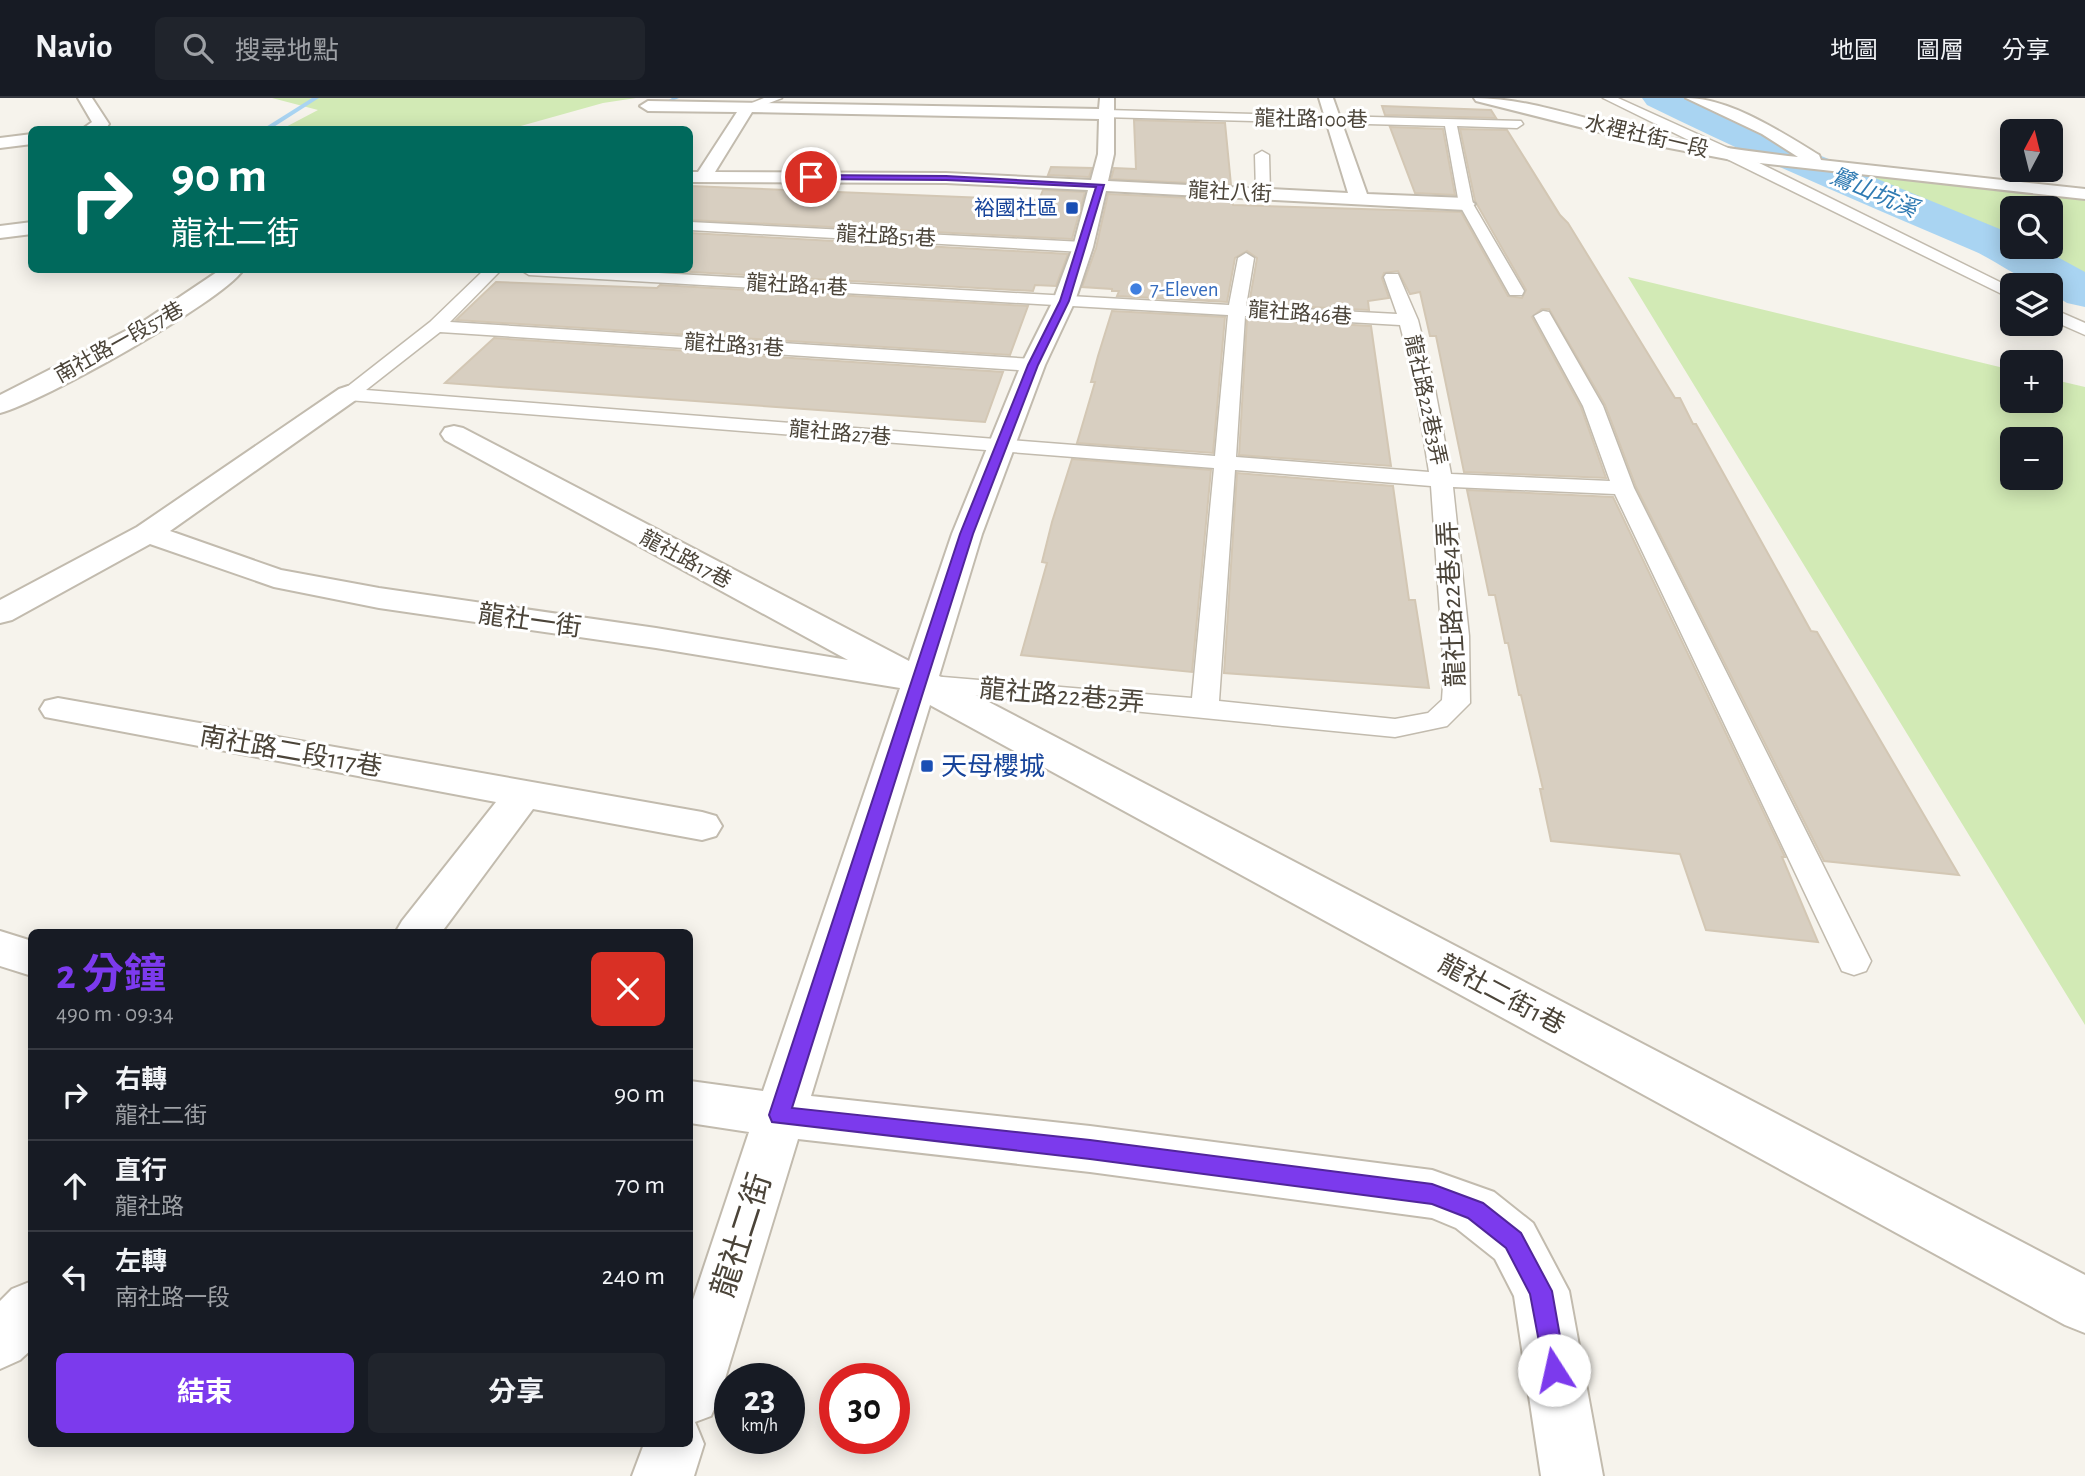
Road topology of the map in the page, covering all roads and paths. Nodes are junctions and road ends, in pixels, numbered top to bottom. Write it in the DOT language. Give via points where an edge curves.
graph roads {
  1 [pos="85,98"];
  2 [pos="776,98"];
  3 [pos="1326,98"];
  4 [pos="1481,98"];
  5 [pos="1609,98"];
  6 [pos="1693,98"];
  7 [pos="648,106"];
  8 [pos="1106,106"];
  9 [pos="1449,106"];
  10 [pos="748,107"];
  11 [pos="1335,120"];
  12 [pos="1455,122"];
  13 [pos="1517,124"];
  14 [pos="97,126"];
  15 [pos="28,139"];
  16 [pos="0,143"];
  17 [pos="1262,155"];
  18 [pos="1732,155"];
  19 [pos="1821,164"];
  20 [pos="696,177"];
  21 [pos="1100,185"];
  22 [pos="1263,193"];
  23 [pos="2085,194"];
  24 [pos="1359,198"];
  25 [pos="1466,204"];
  26 [pos="693,226"];
  27 [pos="28,228"];
  28 [pos="0,232"];
  29 [pos="1083,247"];
  30 [pos="1247,258"];
  31 [pos="229,273"];
  32 [pos="491,273"];
  33 [pos="581,273"];
  34 [pos="1392,277"];
  35 [pos="2000,288"];
  36 [pos="1516,291"];
  37 [pos="1065,301"];
  38 [pos="1237,309"];
  39 [pos="1543,316"];
  40 [pos="2063,319"];
  41 [pos="1409,320"];
  42 [pos="436,326"];
  43 [pos="2085,330"];
  44 [pos="1033,365"];
  45 [pos="348,394"];
  46 [pos="0,405"];
  47 [pos="454,434"];
  48 [pos="1003,446"];
  49 [pos="1227,461"];
  50 [pos="1443,480"];
  51 [pos="1623,488"];
  52 [pos="148,533"];
  53 [pos="0,613"];
  54 [pos="918,683"];
  55 [pos="1205,708"];
  56 [pos="58,709"];
  57 [pos="1437,720"];
  58 [pos="524,793"];
  59 [pos="702,826"];
  60 [pos="420,929"];
  61 [pos="0,948"];
  62 [pos="28,958"];
  63 [pos="1854,961"];
  64 [pos="693,1102"];
  65 [pos="779,1115"];
  66 [pos="2085,1305"];
  67 [pos="28,1312"];
  68 [pos="0,1340"];
  69 [pos="693,1386"];
  70 [pos="673,1447"];
  71 [pos="663,1476"];
  72 [pos="1572,1476"];
  1 -- 14 [label="street" via="101,124"];
  2 -- 10 [label="lane"];
  3 -- 11 [label="street"];
  4 -- 18 [label="street, 水裡社街一段"];
  5 -- 18 [label="lane"];
  6 -- 19 [label="street" via="1768,131"];
  7 -- 10 [label="street"];
  8 -- 10 [label="street"];
  8 -- 11 [label="lane, 龍社路100巷"];
  8 -- 21 [label="street, 龍社二街" via="1106,154"];
  9 -- 12 [label="lane"];
  10 -- 20 [label="street"];
  11 -- 12 [label="lane, 龍社路100巷"];
  11 -- 24 [label="street"];
  12 -- 13 [label="lane, 龍社路100巷"];
  12 -- 25 [label="lane"];
  15 -- 16 [label="street"];
  17 -- 22 [label="lane"];
  18 -- 19 [label="street, 水裡社街一段"];
  18 -- 35 [label="lane"];
  19 -- 23 [label="street"];
  20 -- 21 [label="street, 龍社八街" via="946,178"];
  21 -- 22 [label="street, 龍社八街"];
  21 -- 29 [label="street, 龍社二街"];
  22 -- 24 [label="street, 龍社八街"];
  24 -- 25 [label="street, 龍社八街"];
  25 -- 36 [label="lane"];
  26 -- 29 [label="lane, 龍社路51巷"];
  27 -- 28 [label="street"];
  29 -- 37 [label="street, 龍社二街"];
  30 -- 38 [label="lane"];
  31 -- 46 [label="street, 南社路一段57巷" via="194,301 110,352"];
  32 -- 42 [label="lane"];
  33 -- 37 [label="lane, 龍社路41巷"];
  34 -- 41 [label="lane, 龍社路22巷3弄"];
  37 -- 38 [label="lane, 龍社路46巷"];
  37 -- 44 [label="street, 龍社二街"];
  38 -- 41 [label="lane, 龍社路46巷"];
  38 -- 49 [label="lane"];
  39 -- 51 [label="lane" via="1593,406"];
  40 -- 43 [label="lane"];
  41 -- 50 [label="lane, 龍社路22巷3弄"];
  42 -- 44 [label="lane, 龍社路31巷"];
  42 -- 45 [label="lane"];
  44 -- 48 [label="street, 龍社二街"];
  45 -- 48 [label="lane, 龍社路27巷"];
  45 -- 52 [label="street"];
  47 -- 54 [label="street, 龍社路17巷"];
  48 -- 49 [label="lane, 龍社路27巷"];
  48 -- 54 [label="street, 龍社二街" via="967,534"];
  49 -- 50 [label="lane, 龍社路27巷"];
  49 -- 55 [label="lane"];
  50 -- 51 [label="lane, 龍社路27巷"];
  50 -- 57 [label="lane, 龍社路22巷4弄" via="1458,666 1456,703"];
  51 -- 63 [label="lane"];
  52 -- 53 [label="street"];
  52 -- 54 [label="street, 龍社一街" via="274,579"];
  54 -- 55 [label="lane, 龍社路22巷2弄"];
  54 -- 65 [label="street, 龍社二街"];
  54 -- 66 [label="street, 龍社二街1巷"];
  55 -- 57 [label="lane, 龍社路22巷2弄" via="1395,728"];
  56 -- 58 [label="street, 南社路二段117巷"];
  58 -- 59 [label="street, 南社路二段117巷"];
  58 -- 60 [label="street"];
  61 -- 62 [label="street"];
  64 -- 65 [label="street"];
  65 -- 69 [label="street, 龍社二街"];
  65 -- 72 [label="street" via="1090,1149 1432,1194 1475,1210 1514,1241 1541,1291"];
  67 -- 68 [label="street"];
  70 -- 71 [label="street"];
}
